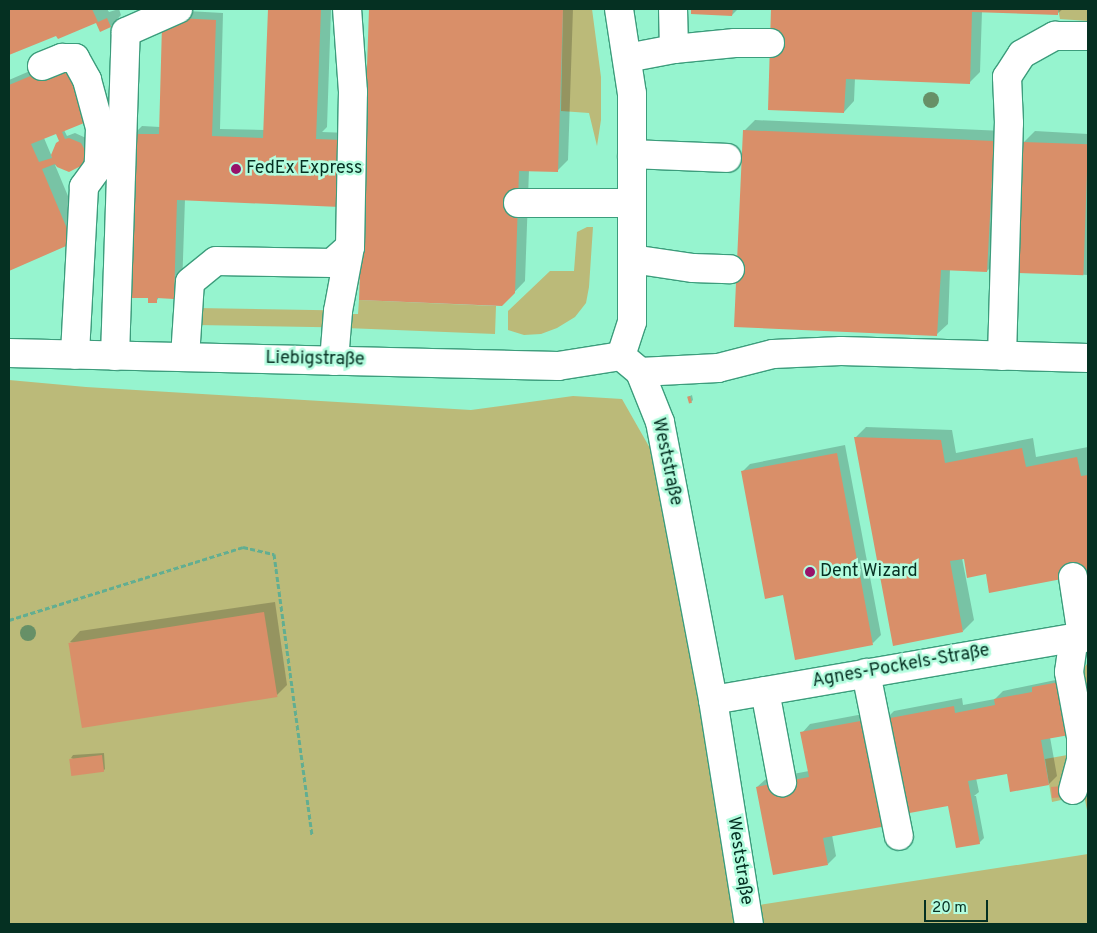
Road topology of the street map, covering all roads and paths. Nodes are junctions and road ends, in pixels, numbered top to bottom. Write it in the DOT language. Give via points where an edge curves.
graph roads {
  1 [pos="178,9"];
  2 [pos="348,9"];
  3 [pos="619,9"];
  4 [pos="673,9"];
  5 [pos="1088,36"];
  6 [pos="770,43"];
  7 [pos="674,49"];
  8 [pos="627,58"];
  9 [pos="42,66"];
  10 [pos="632,154"];
  11 [pos="727,158"];
  12 [pos="518,202"];
  13 [pos="632,203"];
  14 [pos="350,247"];
  15 [pos="632,259"];
  16 [pos="730,269"];
  17 [pos="9,353"];
  18 [pos="75,355"];
  19 [pos="115,356"];
  20 [pos="1002,356"];
  21 [pos="186,357"];
  22 [pos="1088,358"];
  23 [pos="334,361"];
  24 [pos="631,364"];
  25 [pos="1073,577"];
  26 [pos="9,620"];
  27 [pos="1081,637"];
  28 [pos="866,673"];
  29 [pos="764,691"];
  30 [pos="713,700"];
  31 [pos="782,782"];
  32 [pos="1073,790"];
  33 [pos="312,836"];
  34 [pos="899,836"];
  35 [pos="749,924"];
  1 -- 19 [label="street" via="126,32"];
  2 -- 14 [label="street" via="353,92"];
  3 -- 8 [label="street"];
  4 -- 7 [label="street"];
  5 -- 20 [label="street" via="1055,36 1022,54 1007,77 1009,123"];
  6 -- 7 [label="street"];
  7 -- 8 [label="street"];
  8 -- 10 [label="street" via="632,94"];
  9 -- 18 [label="street" via="62,58 75,58 87,80 100,128 99,166 84,187"];
  10 -- 11 [label="street"];
  10 -- 13 [label="street"];
  12 -- 13 [label="street"];
  13 -- 15 [label="street"];
  14 -- 21 [label="street" via="332,263 216,261 190,282"];
  14 -- 23 [label="street" via="338,311"];
  15 -- 16 [label="street" via="693,268"];
  15 -- 24 [label="street"];
  17 -- 18 [label="street, Liebigstraße"];
  18 -- 19 [label="street, Liebigstraße"];
  19 -- 21 [label="street, Liebigstraße"];
  20 -- 22 [label="street, Liebigstraße"];
  20 -- 24 [label="street, Liebigstraße" via="841,350 772,354 718,368"];
  21 -- 23 [label="street, Liebigstraße"];
  23 -- 24 [label="street, Liebigstraße" via="558,366"];
  24 -- 30 [label="street, Weststraße" via="660,422"];
  25 -- 27 [label="street"];
  26 -- 33 [label="path" via="243,547 274,554"];
  27 -- 28 [label="street, Agnes-Pockels-Straße"];
  27 -- 32 [label="street" via="1068,672 1081,737 1081,761"];
  28 -- 29 [label="street, Agnes-Pockels-Straße"];
  28 -- 34 [label="street"];
  29 -- 30 [label="street, Agnes-Pockels-Straße"];
  29 -- 31 [label="street"];
  30 -- 35 [label="street, Weststraße"];
}
